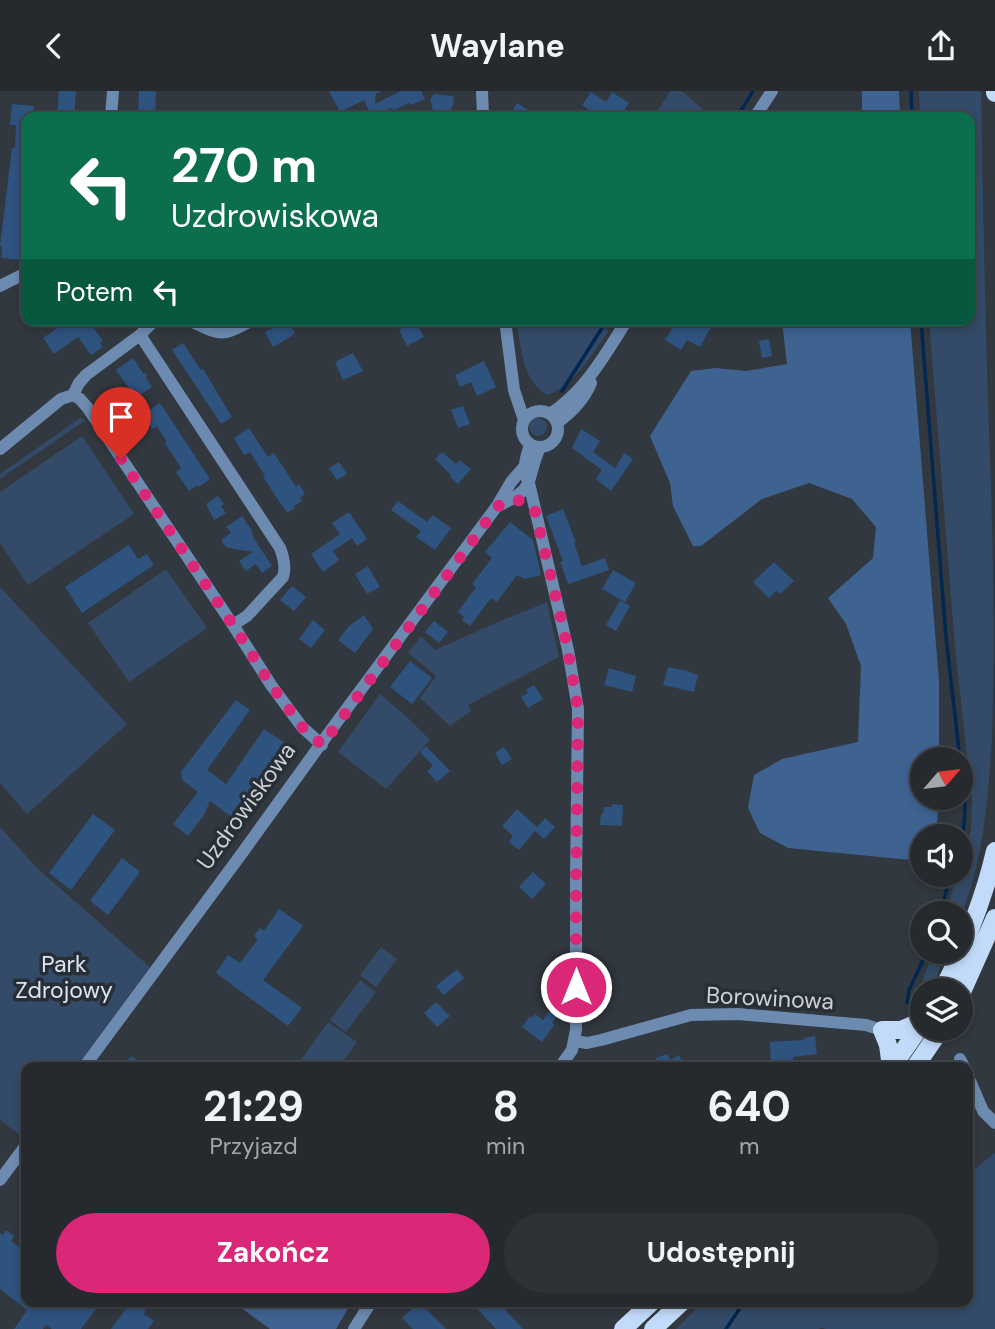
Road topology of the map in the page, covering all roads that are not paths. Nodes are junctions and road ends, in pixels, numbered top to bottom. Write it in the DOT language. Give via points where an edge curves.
graph roads {
  1 [pos="113,91"];
  2 [pos="482,91"];
  3 [pos="772,91"];
  4 [pos="111,112"];
  5 [pos="483,112"];
  6 [pos="758,112"];
  7 [pos="21,275"];
  8 [pos="0,286"];
  9 [pos="149,326"];
  10 [pos="202,326"];
  11 [pos="242,326"];
  12 [pos="506,326"];
  13 [pos="623,326"];
  14 [pos="140,335"];
  15 [pos="73,395"];
  16 [pos="529,416"];
  17 [pos="553,419"];
  18 [pos="535,445"];
  19 [pos="0,449"];
  20 [pos="524,467"];
  21 [pos="529,484"];
  22 [pos="513,499"];
  23 [pos="498,506"];
  24 [pos="534,507"];
  25 [pos="233,625"];
  26 [pos="322,745"];
  27 [pos="995,851"];
  28 [pos="995,918"];
  29 [pos="948,978"];
  30 [pos="968,978"];
  31 [pos="910,1027"];
  32 [pos="882,1030"];
  33 [pos="910,1039"];
  34 [pos="574,1041"];
  35 [pos="933,1041"];
  36 [pos="88,1062"];
  37 [pos="564,1062"];
  38 [pos="890,1062"];
  39 [pos="894,1062"];
  40 [pos="918,1062"];
  41 [pos="973,1088"];
  42 [pos="995,1123"];
  43 [pos="21,1152"];
  44 [pos="0,1180"];
  45 [pos="368,1307"];
  46 [pos="647,1307"];
  47 [pos="677,1307"];
  48 [pos="354,1329"];
  49 [pos="623,1329"];
  50 [pos="653,1329"];
  1 -- 4 [label="street"];
  2 -- 5 [label="street"];
  3 -- 6 [label="street"];
  7 -- 8 [label="street"];
  9 -- 14 [label="street"];
  10 -- 11 [label="street" via="225,333"];
  12 -- 16 [label="street" via="511,363"];
  13 -- 17 [label="street" via="580,401 569,414"];
  14 -- 15 [label="street" via="86,375"];
  14 -- 25 [label="street" via="285,562 283,577 247,617"];
  15 -- 19 [label="street" via="61,399"];
  15 -- 25 [label="street" via="87,407"];
  16 -- 17 [label="street" via="539,411"];
  16 -- 18 [label="street" via="523,436"];
  17 -- 18 [label="street" via="554,440"];
  18 -- 20 [label="street"];
  18 -- 21 [label="street"];
  20 -- 21 [label="street"];
  20 -- 23 [label="street, Uzdrowiskowa"];
  21 -- 22 [label="street, Uzdrowiskowa"];
  21 -- 24 [label="street"];
  22 -- 23 [label="street, Uzdrowiskowa"];
  22 -- 24 [label="street"];
  23 -- 26 [label="street, Uzdrowiskowa"];
  24 -- 34 [label="street" via="578,709"];
  25 -- 26 [label="street" via="302,727"];
  26 -- 36 [label="street, Uzdrowiskowa"];
  27 -- 29 [label="main road" via="973,924"];
  28 -- 30 [label="main road"];
  31 -- 32 [label="main road"];
  32 -- 34 [label="street, Borowinowa" via="738,1014 691,1015 601,1040"];
  32 -- 38 [label="main road"];
  33 -- 39 [label="main road"];
  34 -- 37 [label="street"];
  35 -- 40 [label="main road"];
  41 -- 42 [label="street" via="983,1111"];
  43 -- 44 [label="street"];
  45 -- 48 [label="street"];
  46 -- 49 [label="main road"];
  47 -- 50 [label="main road"];
}
